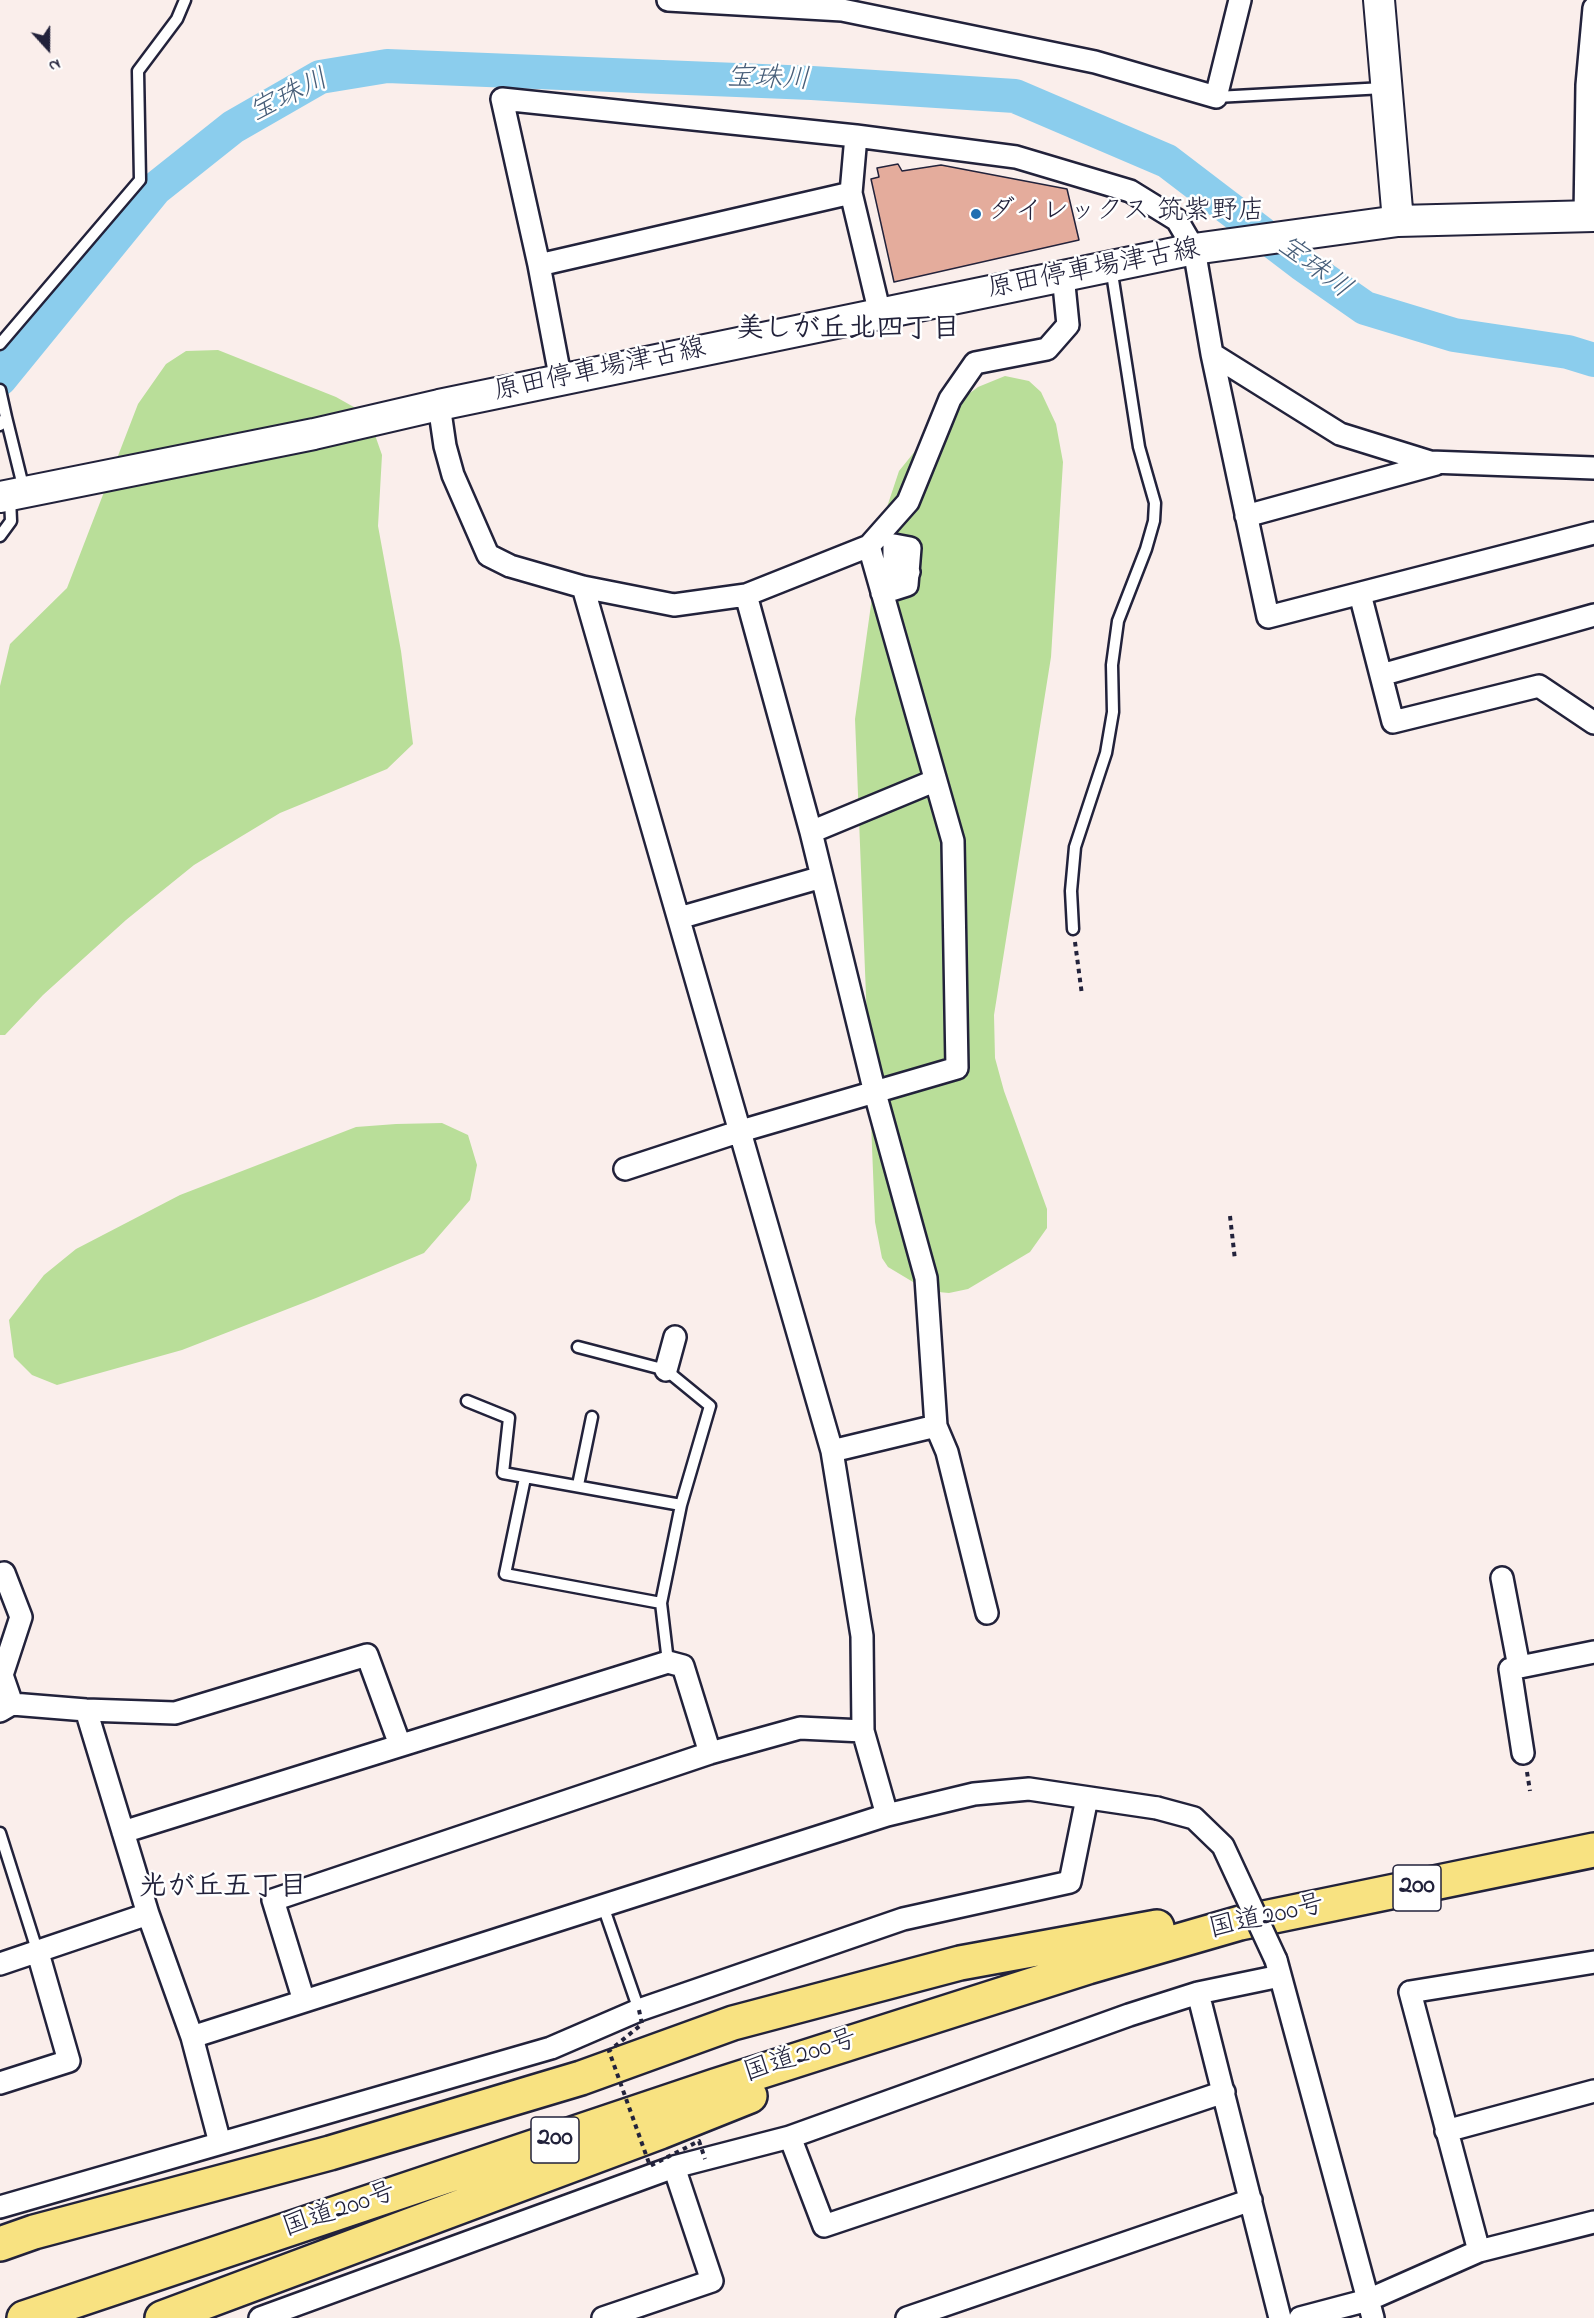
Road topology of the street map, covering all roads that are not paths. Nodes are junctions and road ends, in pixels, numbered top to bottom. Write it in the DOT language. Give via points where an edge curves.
graph roads {
  1 [pos="185,0"];
  2 [pos="668,0"];
  3 [pos="1240,0"];
  4 [pos="1379,0"];
  5 [pos="843,5"];
  6 [pos="1594,8"];
  7 [pos="1591,85"];
  8 [pos="1387,88"];
  9 [pos="1216,97"];
  10 [pos="856,136"];
  11 [pos="851,193"];
  12 [pos="1589,216"];
  13 [pos="1398,221"];
  14 [pos="1203,249"];
  15 [pos="539,265"];
  16 [pos="1111,267"];
  17 [pos="1063,275"];
  18 [pos="880,314"];
  19 [pos="0,344"];
  20 [pos="1212,354"];
  21 [pos="561,381"];
  22 [pos="0,390"];
  23 [pos="440,405"];
  24 [pos="3,421"];
  25 [pos="1442,462"];
  26 [pos="1594,468"];
  27 [pos="11,495"];
  28 [pos="1246,516"];
  29 [pos="1594,533"];
  30 [pos="0,536"];
  31 [pos="869,546"];
  32 [pos="909,572"];
  33 [pos="583,587"];
  34 [pos="882,593"];
  35 [pos="1360,594"];
  36 [pos="746,595"];
  37 [pos="1594,615"];
  38 [pos="1381,675"];
  39 [pos="1594,723"];
  40 [pos="934,781"];
  41 [pos="811,832"];
  42 [pos="822,877"];
  43 [pos="680,918"];
  44 [pos="1073,929"];
  45 [pos="875,1093"];
  46 [pos="741,1131"];
  47 [pos="625,1169"];
  48 [pos="675,1337"];
  49 [pos="578,1347"];
  50 [pos="666,1370"];
  51 [pos="467,1401"];
  52 [pos="592,1417"];
  53 [pos="936,1426"];
  54 [pos="832,1451"];
  55 [pos="525,1478"];
  56 [pos="578,1485"];
  57 [pos="681,1505"];
  58 [pos="0,1574"];
  59 [pos="1502,1578"];
  60 [pos="662,1603"];
  61 [pos="987,1613"];
  62 [pos="1594,1652"];
  63 [pos="668,1662"];
  64 [pos="1519,1667"];
  65 [pos="6,1708"];
  66 [pos="86,1710"];
  67 [pos="863,1731"];
  68 [pos="400,1745"];
  69 [pos="710,1753"];
  70 [pos="1524,1753"];
  71 [pos="1087,1798"];
  72 [pos="887,1815"];
  73 [pos="123,1832"];
  74 [pos="0,1833"];
  75 [pos="1594,1850"];
  76 [pos="603,1906"];
  77 [pos="148,1914"];
  78 [pos="1240,1923"];
  79 [pos="38,1953"];
  80 [pos="1594,1962"];
  81 [pos="0,1964"];
  82 [pos="1088,1967"];
  83 [pos="1278,1968"];
  84 [pos="1198,1993"];
  85 [pos="304,2001"];
  86 [pos="639,2010"];
  87 [pos="192,2037"];
  88 [pos="0,2083"];
  89 [pos="1594,2091"];
  90 [pos="1224,2092"];
  91 [pos="1446,2131"];
  92 [pos="790,2137"];
  93 [pos="220,2143"];
  94 [pos="674,2167"];
  95 [pos="1251,2200"];
  96 [pos="0,2207"];
  97 [pos="1594,2222"];
  98 [pos="0,2244"];
  99 [pos="1479,2251"];
  100 [pos="1371,2309"];
  101 [pos="24,2318"];
  102 [pos="162,2318"];
  103 [pos="260,2318"];
  104 [pos="603,2318"];
  105 [pos="907,2318"];
  106 [pos="1280,2318"];
  107 [pos="1300,2318"];
  1 -- 19 [label="lane" via="177,19 138,71 140,180"];
  2 -- 5 [label="street"];
  3 -- 9 [label="street"];
  4 -- 8 [label="main road"];
  5 -- 9 [label="street" via="1095,62"];
  6 -- 7 [label="street"];
  7 -- 12 [label="street"];
  8 -- 9 [label="lane"];
  8 -- 13 [label="main road"];
  10 -- 11 [label="street"];
  10 -- 14 [label="street" via="1016,157 1130,191 1177,220"];
  10 -- 15 [label="street" via="502,99"];
  11 -- 15 [label="street"];
  11 -- 18 [label="street"];
  12 -- 13 [label="main road, 原田停車場津古線"];
  13 -- 14 [label="main road, 原田停車場津古線"];
  14 -- 16 [label="main road, 原田停車場津古線"];
  14 -- 20 [label="street"];
  15 -- 21 [label="street"];
  16 -- 17 [label="main road, 原田停車場津古線"];
  16 -- 44 [label="lane" via="1139,447 1155,503 1154,521 1118,621 1112,665 1113,712 1106,753 1075,847"];
  17 -- 18 [label="main road, 原田停車場津古線"];
  17 -- 31 [label="street" via="1068,325 1047,349 975,363 950,399 908,502"];
  18 -- 21 [label="main road, 原田停車場津古線"];
  20 -- 25 [label="street" via="1340,434 1430,462"];
  20 -- 28 [label="street"];
  21 -- 23 [label="main road, 原田停車場津古線"];
  22 -- 24 [label="lane"];
  23 -- 27 [label="main road, 原田停車場津古線"];
  23 -- 33 [label="street" via="453,475 488,555 510,566"];
  24 -- 27 [label="lane"];
  25 -- 26 [label="street"];
  25 -- 28 [label="street"];
  27 -- 30 [label="lane" via="11,521"];
  28 -- 35 [label="street" via="1268,617"];
  29 -- 35 [label="street"];
  31 -- 34 [label="street"];
  31 -- 36 [label="street"];
  32 -- 34 [label="street" via="907,585"];
  33 -- 36 [label="street" via="674,605"];
  33 -- 43 [label="street"];
  34 -- 40 [label="street"];
  35 -- 38 [label="street"];
  36 -- 41 [label="street"];
  37 -- 38 [label="street"];
  38 -- 39 [label="street" via="1393,722 1539,686"];
  40 -- 41 [label="street"];
  40 -- 45 [label="street" via="953,841 957,1068"];
  41 -- 42 [label="street"];
  42 -- 43 [label="street"];
  42 -- 45 [label="street"];
  43 -- 46 [label="street"];
  45 -- 46 [label="street"];
  45 -- 53 [label="street" via="926,1278"];
  46 -- 47 [label="street"];
  46 -- 54 [label="street"];
  48 -- 50 [label="street"];
  49 -- 50 [label="lane"];
  50 -- 57 [label="lane" via="710,1406"];
  51 -- 55 [label="lane" via="509,1418 503,1473"];
  52 -- 56 [label="lane"];
  53 -- 54 [label="street"];
  53 -- 61 [label="street" via="947,1452"];
  54 -- 67 [label="street" via="862,1636"];
  55 -- 56 [label="lane"];
  55 -- 60 [label="lane" via="505,1574"];
  56 -- 57 [label="lane"];
  57 -- 60 [label="lane"];
  58 -- 65 [label="street" via="4,1573 21,1617 2,1675"];
  59 -- 64 [label="street"];
  60 -- 63 [label="lane"];
  62 -- 64 [label="street"];
  63 -- 68 [label="street"];
  63 -- 69 [label="street" via="683,1666"];
  64 -- 70 [label="street" via="1510,1669"];
  65 -- 66 [label="street"];
  66 -- 68 [label="street" via="175,1713 367,1655"];
  66 -- 73 [label="street"];
  67 -- 69 [label="street" via="800,1728"];
  67 -- 72 [label="street"];
  68 -- 73 [label="street"];
  69 -- 85 [label="street" via="273,1900"];
  71 -- 72 [label="street" via="1029,1789 974,1794"];
  71 -- 83 [label="street, bridge" via="1157,1808 1194,1818 1223,1846"];
  71 -- 86 [label="street" via="1070,1882 903,1919"];
  72 -- 76 [label="street"];
  73 -- 77 [label="street"];
  74 -- 79 [label="lane"];
  75 -- 78 [label="highway, 国道200号 / 200"];
  76 -- 85 [label="street"];
  76 -- 86 [label="lane"];
  77 -- 79 [label="street"];
  77 -- 87 [label="street"];
  78 -- 82 [label="highway, 国道200号 / 200"];
  78 -- 98 [label="highway" via="1163,1926 960,1963 733,2023 570,2081 330,2153"];
  79 -- 81 [label="street"];
  79 -- 88 [label="street" via="69,2061"];
  80 -- 91 [label="street" via="1410,1992"];
  82 -- 101 [label="highway, 国道200号 / 200" via="715,2086"];
  82 -- 102 [label="highway"];
  83 -- 84 [label="street"];
  83 -- 100 [label="street"];
  84 -- 90 [label="street"];
  84 -- 92 [label="street" via="1129,2014"];
  85 -- 87 [label="street"];
  86 -- 93 [label="street" via="551,2048"];
  87 -- 93 [label="street"];
  89 -- 91 [label="street"];
  90 -- 92 [label="street" via="824,2226"];
  90 -- 95 [label="street"];
  91 -- 99 [label="street"];
  92 -- 94 [label="street"];
  93 -- 96 [label="street"];
  94 -- 103 [label="street"];
  94 -- 104 [label="street" via="712,2281"];
  95 -- 105 [label="street"];
  95 -- 106 [label="street"];
  97 -- 99 [label="street"];
  99 -- 100 [label="street"];
  100 -- 107 [label="street"];
}
